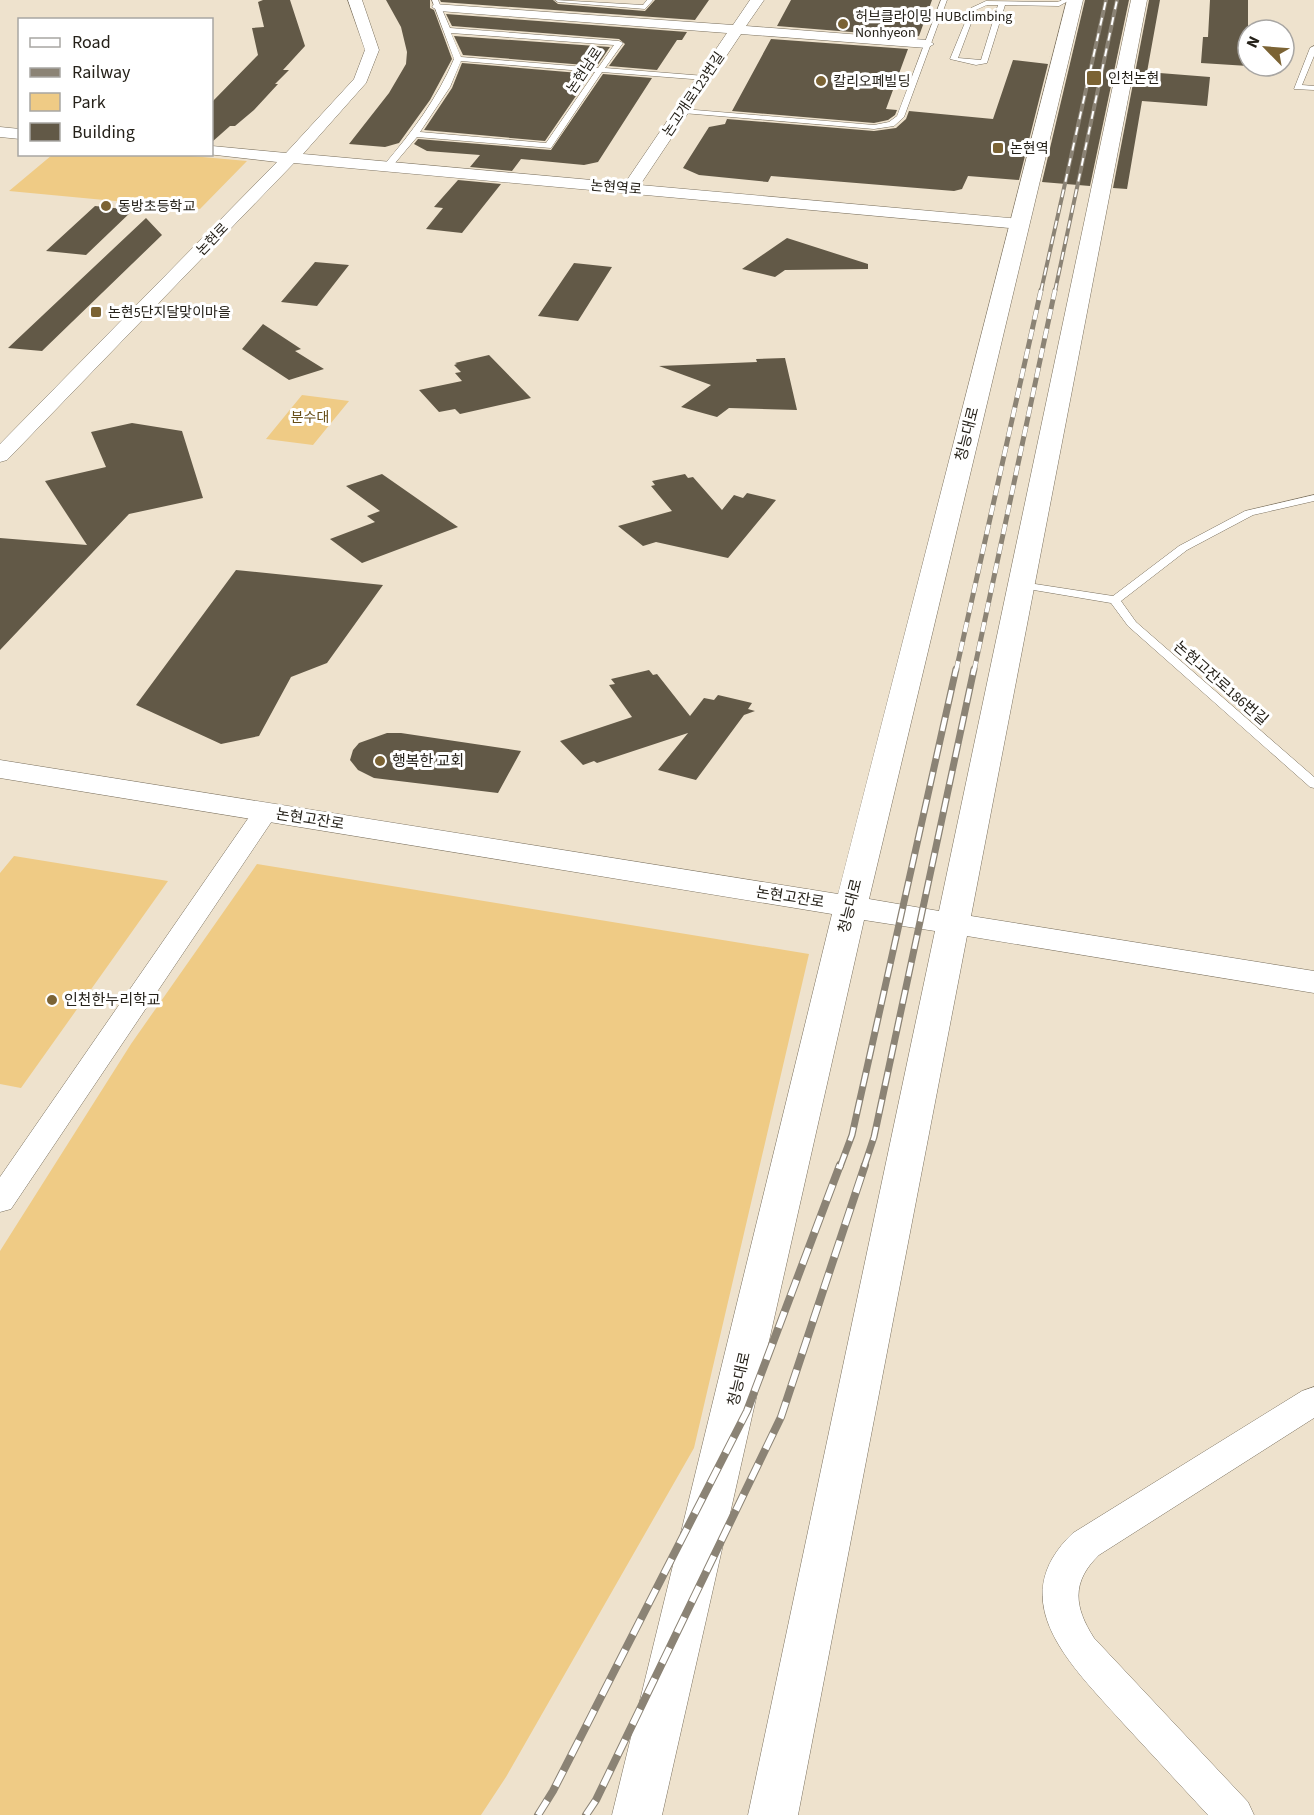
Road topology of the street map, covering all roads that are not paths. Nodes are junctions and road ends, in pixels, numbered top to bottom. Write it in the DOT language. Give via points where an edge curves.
graph roads {
  1 [pos="355,0"];
  2 [pos="558,0"];
  3 [pos="650,0"];
  4 [pos="757,0"];
  5 [pos="944,0"];
  6 [pos="1067,0"];
  7 [pos="1075,0"];
  8 [pos="1139,0"];
  9 [pos="437,4"];
  10 [pos="1002,4"];
  11 [pos="446,30"];
  12 [pos="736,30"];
  13 [pos="927,44"];
  14 [pos="1314,48"];
  15 [pos="458,58"];
  16 [pos="601,69"];
  17 [pos="705,78"];
  18 [pos="1314,88"];
  19 [pos="682,111"];
  20 [pos="0,132"];
  21 [pos="18,134"];
  22 [pos="415,134"];
  23 [pos="213,151"];
  24 [pos="290,158"];
  25 [pos="387,167"];
  26 [pos="629,189"];
  27 [pos="1020,224"];
  28 [pos="0,456"];
  29 [pos="1314,498"];
  30 [pos="1022,585"];
  31 [pos="1115,600"];
  32 [pos="0,769"];
  33 [pos="1314,784"];
  34 [pos="265,812"];
  35 [pos="850,907"];
  36 [pos="954,924"];
  37 [pos="1314,982"];
  38 [pos="0,1201"];
  39 [pos="1314,1401"];
  40 [pos="637,1815"];
  41 [pos="773,1815"];
  42 [pos="1234,1815"];
  1 -- 24 [label="street, 논현로" via="372,50 361,80"];
  2 -- 3 [label="lane" via="645,7"];
  4 -- 12 [label="street, 논고개로123번길"];
  5 -- 13 [label="lane"];
  6 -- 10 [label="lane" via="1059,4"];
  7 -- 27 [label="main road, 청능대로"];
  8 -- 30 [label="main road"];
  9 -- 11 [label="lane"];
  9 -- 12 [label="street"];
  10 -- 10 [label="lane" via="986,3 973,9 954,59 984,61"];
  11 -- 15 [label="lane"];
  11 -- 16 [label="lane, 논현남로" via="619,43"];
  12 -- 13 [label="street"];
  12 -- 17 [label="street, 논고개로123번길"];
  13 -- 19 [label="lane" via="900,117 891,124 874,127"];
  14 -- 18 [label="lane" via="1297,87"];
  15 -- 16 [label="lane"];
  15 -- 22 [label="lane" via="447,87"];
  16 -- 17 [label="lane"];
  16 -- 22 [label="lane, 논현남로" via="548,146"];
  17 -- 19 [label="street, 논고개로123번길"];
  19 -- 26 [label="street, 논고개로123번길"];
  20 -- 21 [label="street"];
  22 -- 25 [label="lane"];
  23 -- 24 [label="street, 논현역로"];
  24 -- 25 [label="street, 논현역로"];
  24 -- 28 [label="street, 논현로"];
  25 -- 26 [label="street, 논현역로"];
  26 -- 27 [label="street, 논현역로"];
  27 -- 35 [label="main road, 청능대로"];
  29 -- 31 [label="lane" via="1249,513 1183,548"];
  30 -- 31 [label="lane"];
  30 -- 36 [label="main road"];
  31 -- 33 [label="lane, 논현고잔로186번길" via="1131,624"];
  32 -- 34 [label="main road, 논현고잔로"];
  34 -- 35 [label="main road, 논현고잔로"];
  34 -- 38 [label="street, 논현고잔로"];
  35 -- 36 [label="main road, 논현고잔로"];
  35 -- 40 [label="main road, 청능대로"];
  36 -- 37 [label="main road, 논현고잔로"];
  36 -- 41 [label="main road"];
  39 -- 42 [label="street" via="1086,1544 1068,1564 1062,1584 1066,1628 1081,1650"];
}
